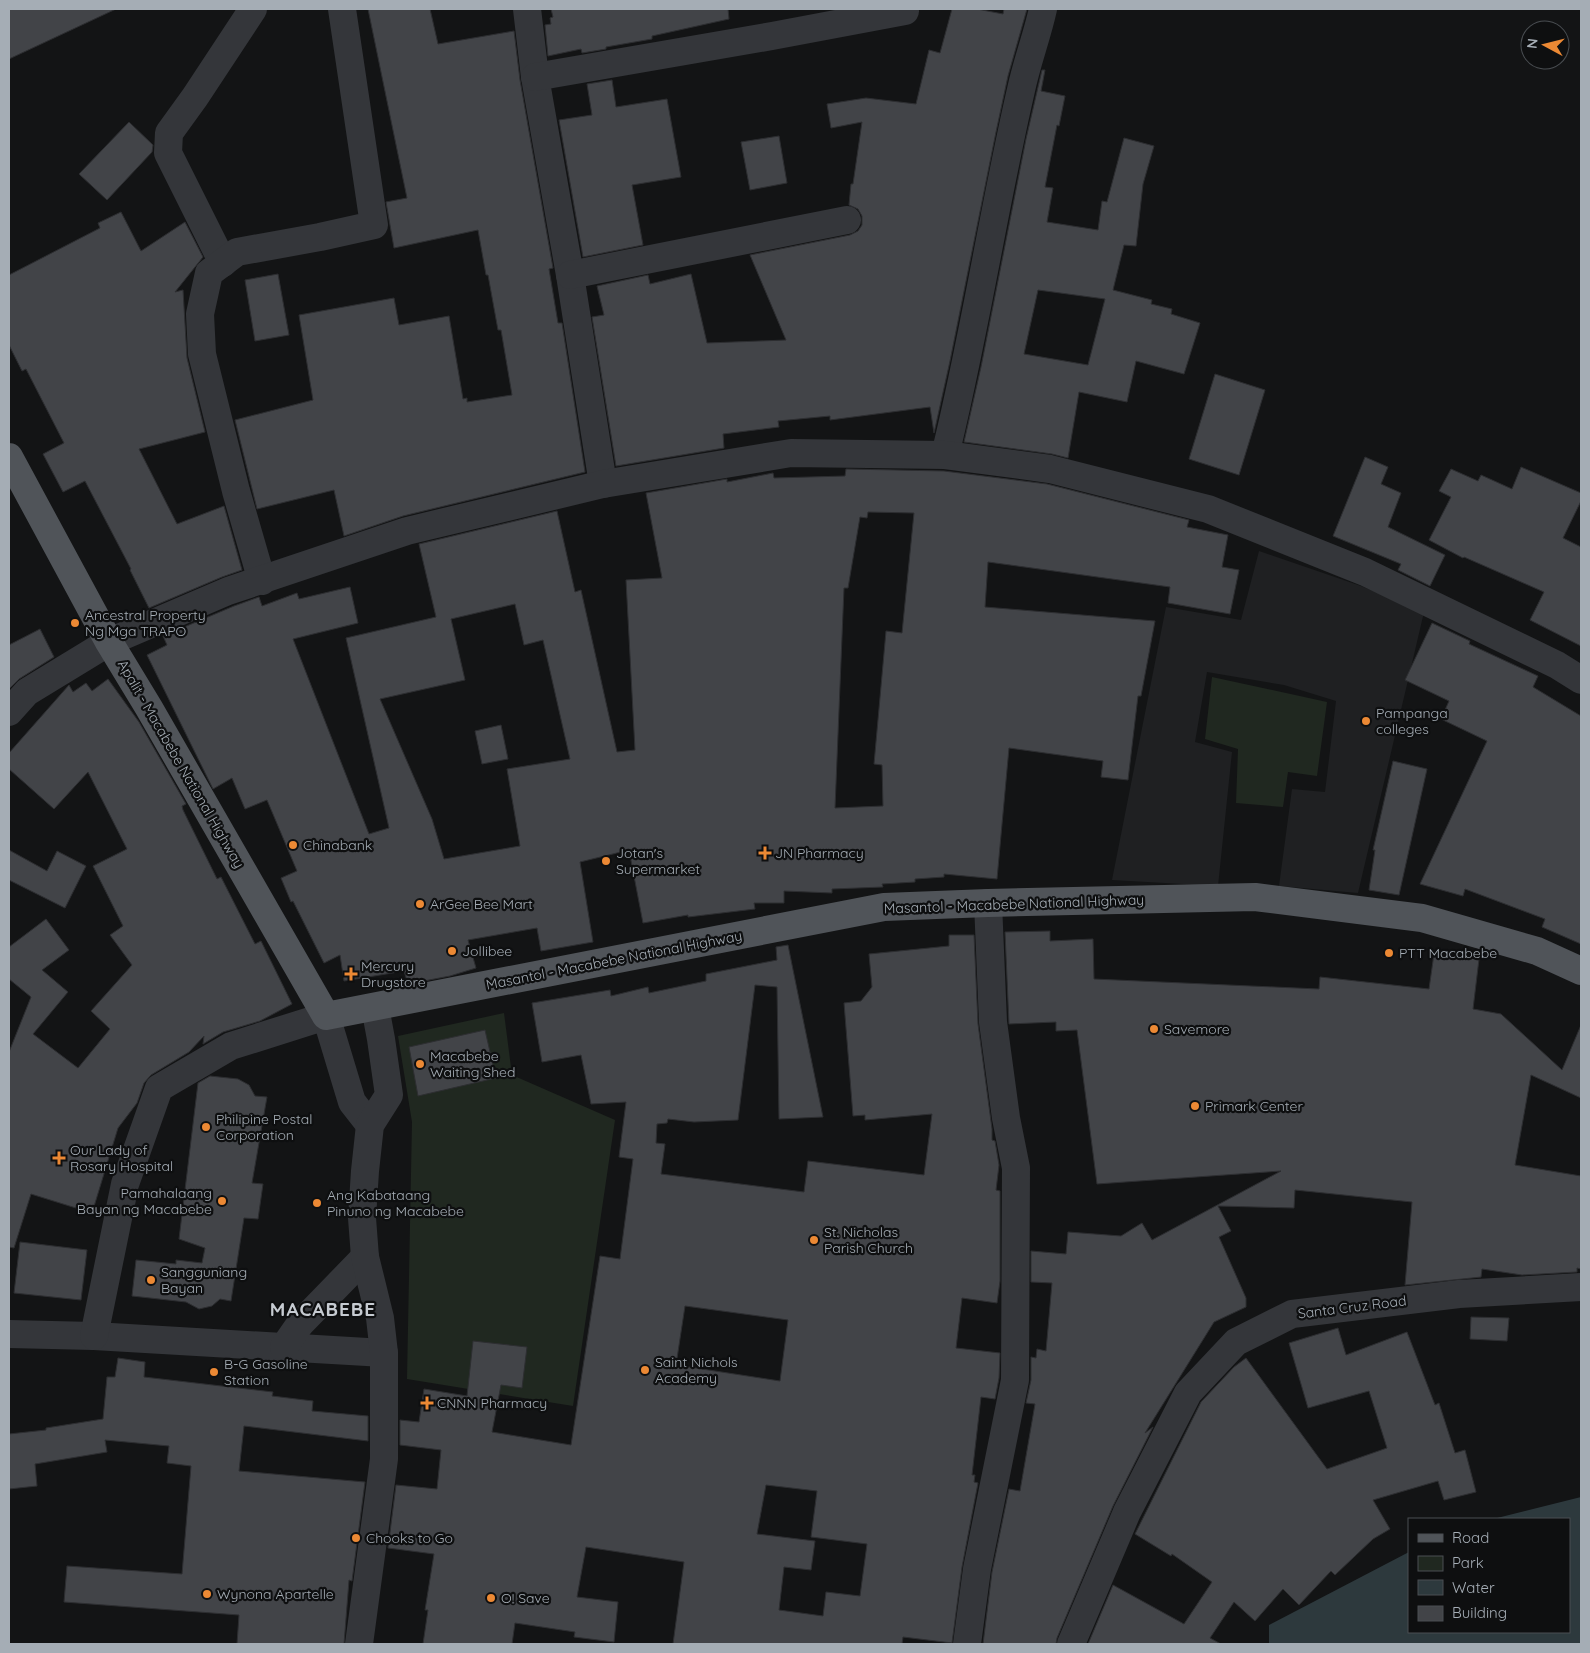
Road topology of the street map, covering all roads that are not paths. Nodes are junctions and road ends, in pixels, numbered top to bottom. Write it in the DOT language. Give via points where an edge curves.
graph roads {
  1 [pos="253,9"];
  2 [pos="342,9"];
  3 [pos="527,9"];
  4 [pos="1043,9"];
  5 [pos="905,11"];
  6 [pos="535,77"];
  7 [pos="847,220"];
  8 [pos="223,263"];
  9 [pos="570,275"];
  10 [pos="945,455"];
  11 [pos="9,457"];
  12 [pos="603,484"];
  13 [pos="262,581"];
  14 [pos="110,642"];
  15 [pos="1581,680"];
  16 [pos="9,712"];
  17 [pos="988,903"];
  18 [pos="1581,971"];
  19 [pos="375,1007"];
  20 [pos="326,1016"];
  21 [pos="370,1124"];
  22 [pos="365,1257"];
  23 [pos="1581,1287"];
  24 [pos="9,1334"];
  25 [pos="94,1336"];
  26 [pos="284,1347"];
  27 [pos="384,1353"];
  28 [pos="359,1644"];
  29 [pos="967,1644"];
  30 [pos="1071,1644"];
  1 -- 8 [label="street" via="169,133 168,154"];
  2 -- 8 [label="street" via="374,225 237,252"];
  3 -- 6 [label="street"];
  4 -- 10 [label="street" via="1021,88"];
  5 -- 6 [label="street"];
  6 -- 9 [label="street"];
  7 -- 9 [label="street"];
  8 -- 13 [label="street" via="209,273 200,314 202,354"];
  9 -- 12 [label="street"];
  10 -- 12 [label="street" via="791,453"];
  10 -- 15 [label="street" via="1050,470 1208,509 1365,572 1557,664"];
  11 -- 14 [label="main road, Apalit - Macabebe National Highway"];
  12 -- 13 [label="street" via="407,531"];
  13 -- 14 [label="street" via="228,591"];
  14 -- 16 [label="street" via="27,692"];
  14 -- 20 [label="main road, Apalit - Macabebe National Highway"];
  17 -- 18 [label="main road, Masantol - Macabebe National Highway" via="1265,899 1422,918 1537,951"];
  17 -- 19 [label="main road, Masantol - Macabebe National Highway" via="884,907"];
  17 -- 29 [label="street" via="993,1022 1016,1168 1015,1380 976,1569"];
  19 -- 20 [label="main road, Masantol - Macabebe National Highway"];
  19 -- 21 [label="street" via="389,1095"];
  20 -- 21 [label="street" via="352,1102"];
  20 -- 25 [label="street" via="231,1046 160,1088 125,1184"];
  21 -- 22 [label="street" via="362,1218"];
  22 -- 26 [label="street" via="300,1324"];
  22 -- 27 [label="street" via="380,1318"];
  23 -- 30 [label="street, Santa Cruz Road" via="1459,1294 1292,1314 1236,1342 1188,1393 1127,1512"];
  24 -- 25 [label="street"];
  25 -- 26 [label="street"];
  26 -- 27 [label="street"];
  27 -- 28 [label="street" via="384,1459"];
}
